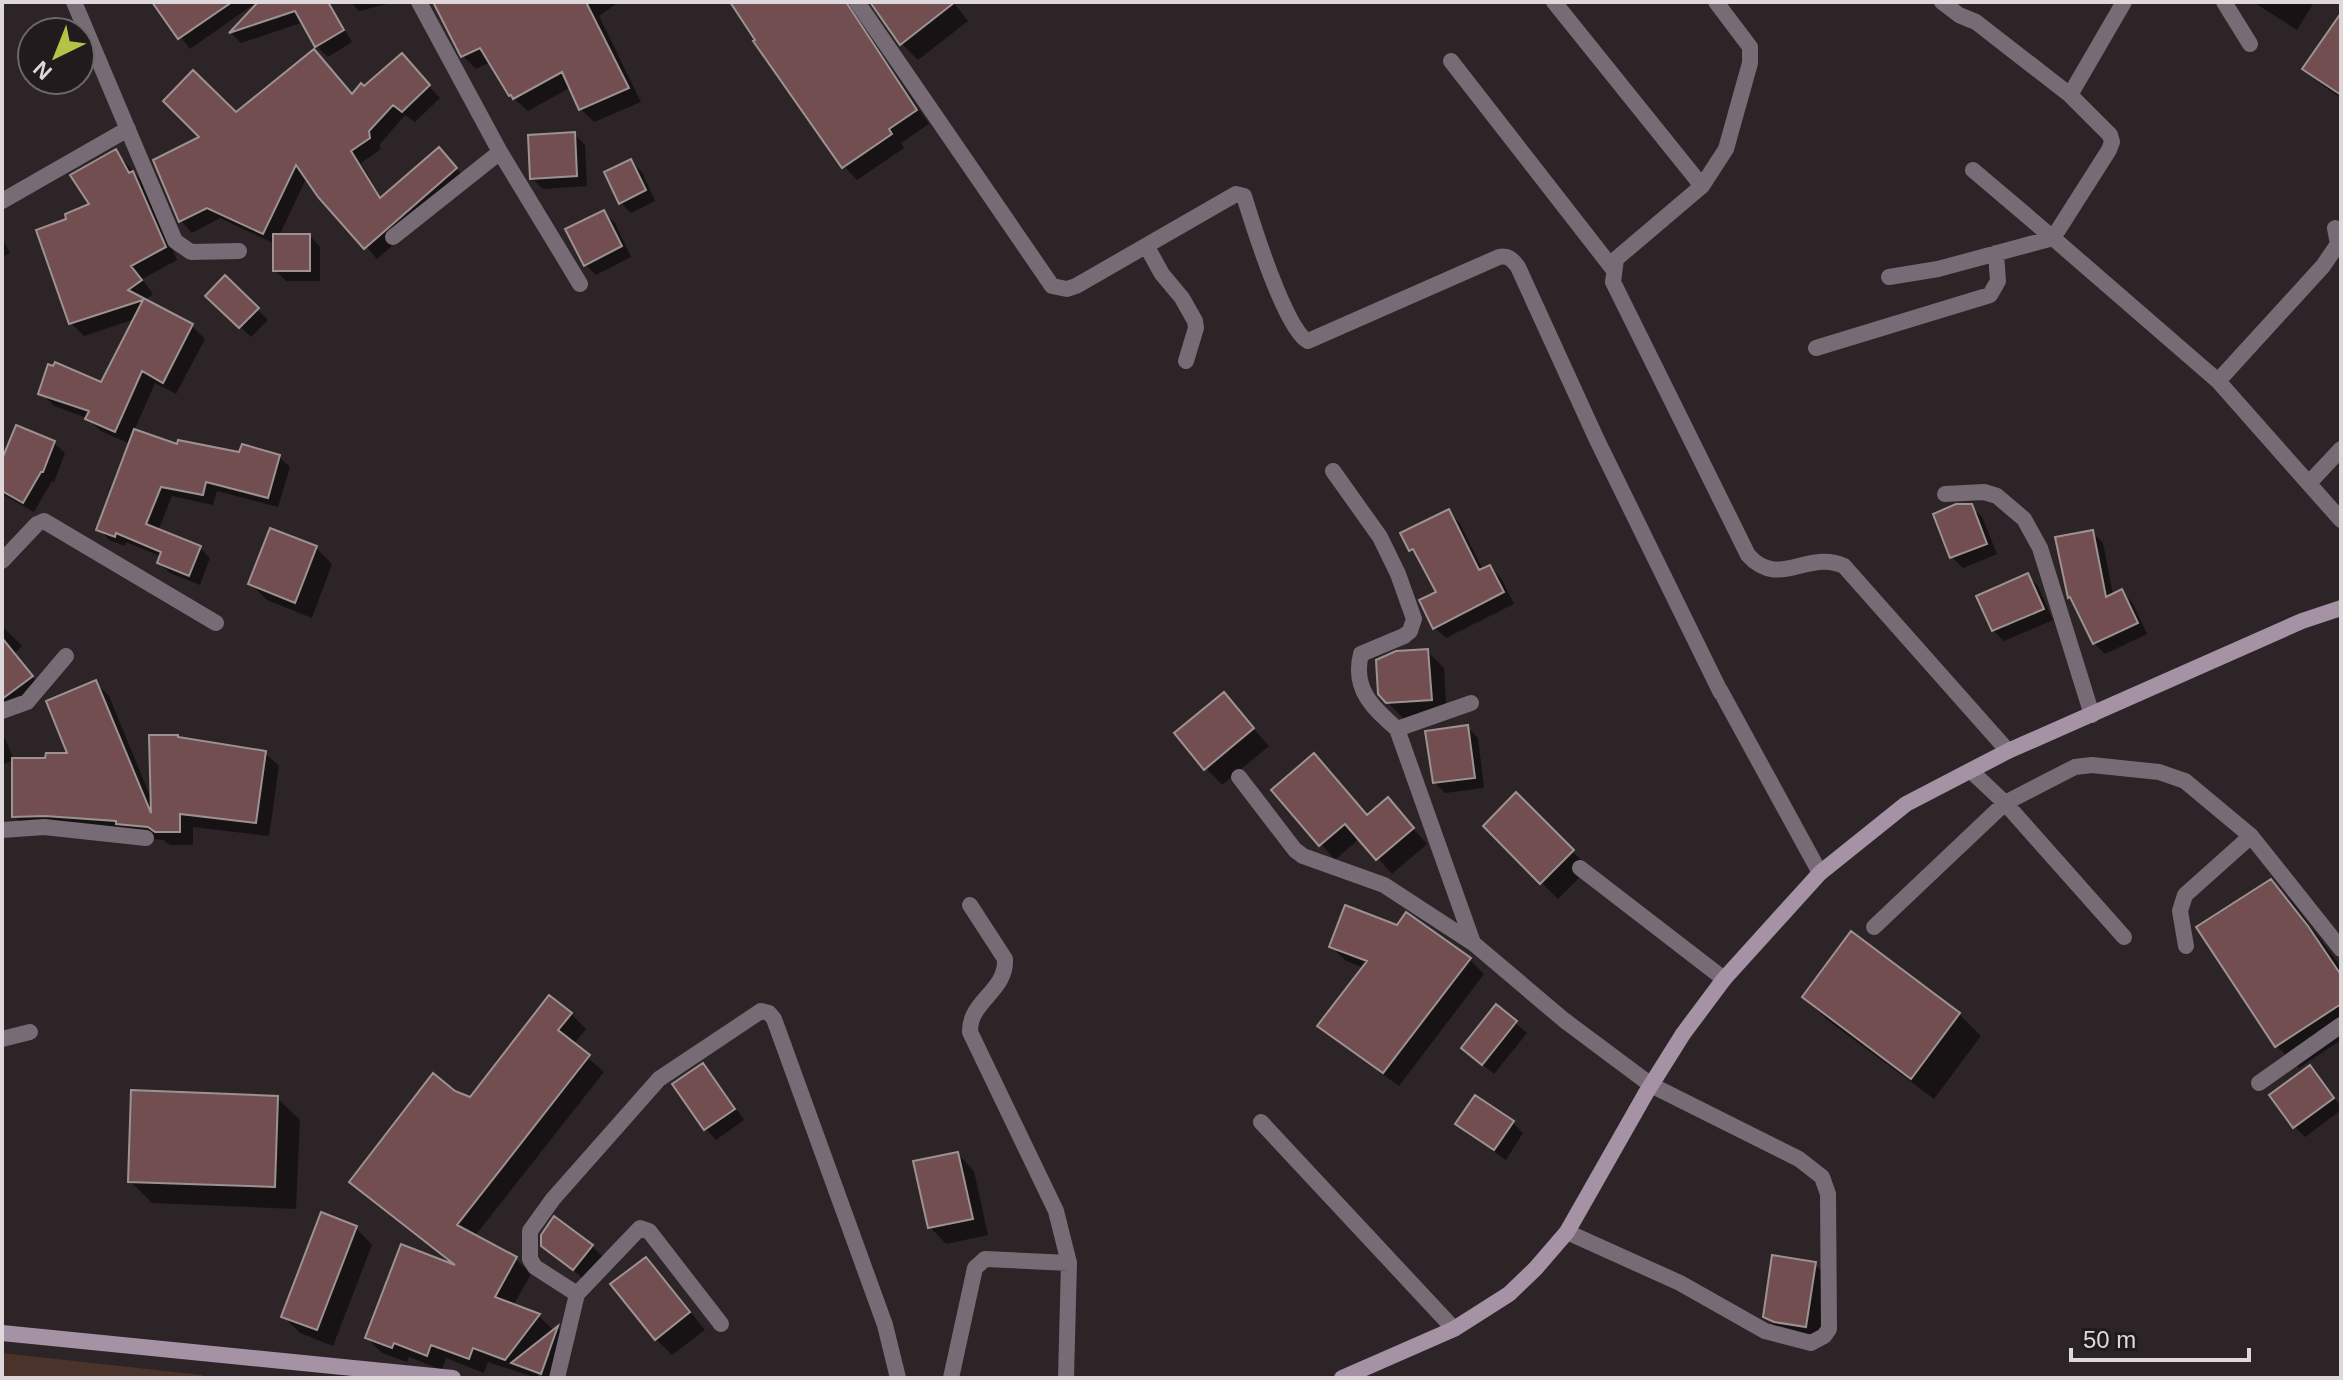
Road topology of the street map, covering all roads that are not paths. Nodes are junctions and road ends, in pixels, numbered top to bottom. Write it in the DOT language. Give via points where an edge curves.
graph roads {
  1 [pos="74,2"];
  2 [pos="419,2"];
  3 [pos="857,2"];
  4 [pos="1554,2"];
  5 [pos="1716,2"];
  6 [pos="1942,2"];
  7 [pos="2124,2"];
  8 [pos="2224,2"];
  9 [pos="2250,44"];
  10 [pos="1451,61"];
  11 [pos="2070,95"];
  12 [pos="128,129"];
  13 [pos="500,152"];
  14 [pos="1973,170"];
  15 [pos="1702,186"];
  16 [pos="2,201"];
  17 [pos="2335,228"];
  18 [pos="393,237"];
  19 [pos="2053,238"];
  20 [pos="1147,247"];
  21 [pos="239,251"];
  22 [pos="1996,253"];
  23 [pos="1613,269"];
  24 [pos="1889,277"];
  25 [pos="580,284"];
  26 [pos="1816,348"];
  27 [pos="1186,361"];
  28 [pos="2218,381"];
  29 [pos="2341,449"];
  30 [pos="1333,471"];
  31 [pos="2310,482"];
  32 [pos="1945,494"];
  33 [pos="2341,520"];
  34 [pos="2,561"];
  35 [pos="2341,608"];
  36 [pos="216,623"];
  37 [pos="66,656"];
  38 [pos="1471,703"];
  39 [pos="2,711"];
  40 [pos="2092,715"];
  41 [pos="1397,729"];
  42 [pos="2008,751"];
  43 [pos="1971,771"];
  44 [pos="1239,777"];
  45 [pos="2005,803"];
  46 [pos="2,830"];
  47 [pos="2251,836"];
  48 [pos="146,838"];
  49 [pos="1580,868"];
  50 [pos="1820,873"];
  51 [pos="970,905"];
  52 [pos="1874,927"];
  53 [pos="2124,937"];
  54 [pos="1473,943"];
  55 [pos="2186,946"];
  56 [pos="2341,949"];
  57 [pos="1724,979"];
  58 [pos="2341,1025"];
  59 [pos="30,1032"];
  60 [pos="2,1039"];
  61 [pos="2259,1083"];
  62 [pos="1651,1085"];
  63 [pos="1261,1122"];
  64 [pos="1567,1232"];
  65 [pos="1069,1263"];
  66 [pos="577,1294"];
  67 [pos="721,1324"];
  68 [pos="1454,1329"];
  69 [pos="2,1333"];
  70 [pos="453,1378"];
  71 [pos="557,1378"];
  72 [pos="898,1378"];
  73 [pos="951,1378"];
  74 [pos="1066,1378"];
  75 [pos="1342,1378"];
  1 -- 12 [label="street"];
  2 -- 13 [label="street"];
  3 -- 20 [label="street" via="1052,286 1076,286"];
  4 -- 15 [label="street"];
  5 -- 15 [label="street" via="1750,47 1750,63 1726,149"];
  6 -- 11 [label="street"];
  7 -- 11 [label="street"];
  8 -- 9 [label="street"];
  10 -- 23 [label="street"];
  11 -- 19 [label="street" via="2110,135 2112,146"];
  12 -- 16 [label="street"];
  12 -- 21 [label="street" via="175,241 191,252"];
  13 -- 18 [label="street"];
  13 -- 25 [label="street"];
  14 -- 19 [label="street"];
  15 -- 23 [label="street" via="1622,252"];
  17 -- 28 [label="street" via="2338,244 2323,266"];
  19 -- 22 [label="street"];
  19 -- 28 [label="street"];
  20 -- 27 [label="street" via="1195,321"];
  20 -- 50 [label="street" via="1232,195 1242,195 1291,319 1308,341 1499,257 1512,259 1721,691"];
  22 -- 24 [label="street"];
  22 -- 26 [label="street" via="1998,281 1990,295"];
  23 -- 42 [label="street" via="1613,282 1748,555 1766,570 1823,560 1844,566"];
  28 -- 31 [label="street"];
  29 -- 31 [label="street"];
  30 -- 41 [label="street" via="1380,537 1414,619 1404,636 1361,654 1358,669 1370,705"];
  31 -- 33 [label="street"];
  32 -- 40 [label="street" via="1997,496 2024,519 2040,548"];
  34 -- 36 [label="street" via="44,521"];
  35 -- 40 [label="street"];
  37 -- 39 [label="street" via="27,702"];
  38 -- 41 [label="street"];
  40 -- 42 [label="street"];
  41 -- 54 [label="street"];
  42 -- 43 [label="street"];
  43 -- 45 [label="street"];
  43 -- 50 [label="street" via="1906,804"];
  44 -- 54 [label="street" via="1303,856 1384,885"];
  45 -- 47 [label="street" via="2075,767 2159,772 2185,781"];
  45 -- 52 [label="street"];
  45 -- 53 [label="street"];
  46 -- 48 [label="street" via="44,827"];
  47 -- 55 [label="street" via="2185,895 2180,911"];
  47 -- 56 [label="street"];
  49 -- 57 [label="street"];
  50 -- 57 [label="street"];
  51 -- 65 [label="street" via="1006,965 997,987 974,1011 970,1032 1056,1211"];
  54 -- 62 [label="street"];
  57 -- 62 [label="street"];
  58 -- 61 [label="street"];
  59 -- 60 [label="street"];
  62 -- 64 [label="street"];
  62 -- 64 [label="street" via="1799,1159 1822,1177 1828,1194 1829,1329 1811,1343 1765,1331 1680,1283"];
  63 -- 68 [label="street"];
  64 -- 68 [label="street" via="1509,1294"];
  65 -- 73 [label="street" via="978,1263"];
  65 -- 74 [label="street"];
  66 -- 67 [label="street" via="640,1228 649,1231"];
  66 -- 71 [label="street"];
  66 -- 72 [label="street" via="535,1267 530,1231 659,1079 766,1011 774,1019 875,1296"];
  68 -- 75 [label="street"];
  69 -- 70 [label="street"];
}
